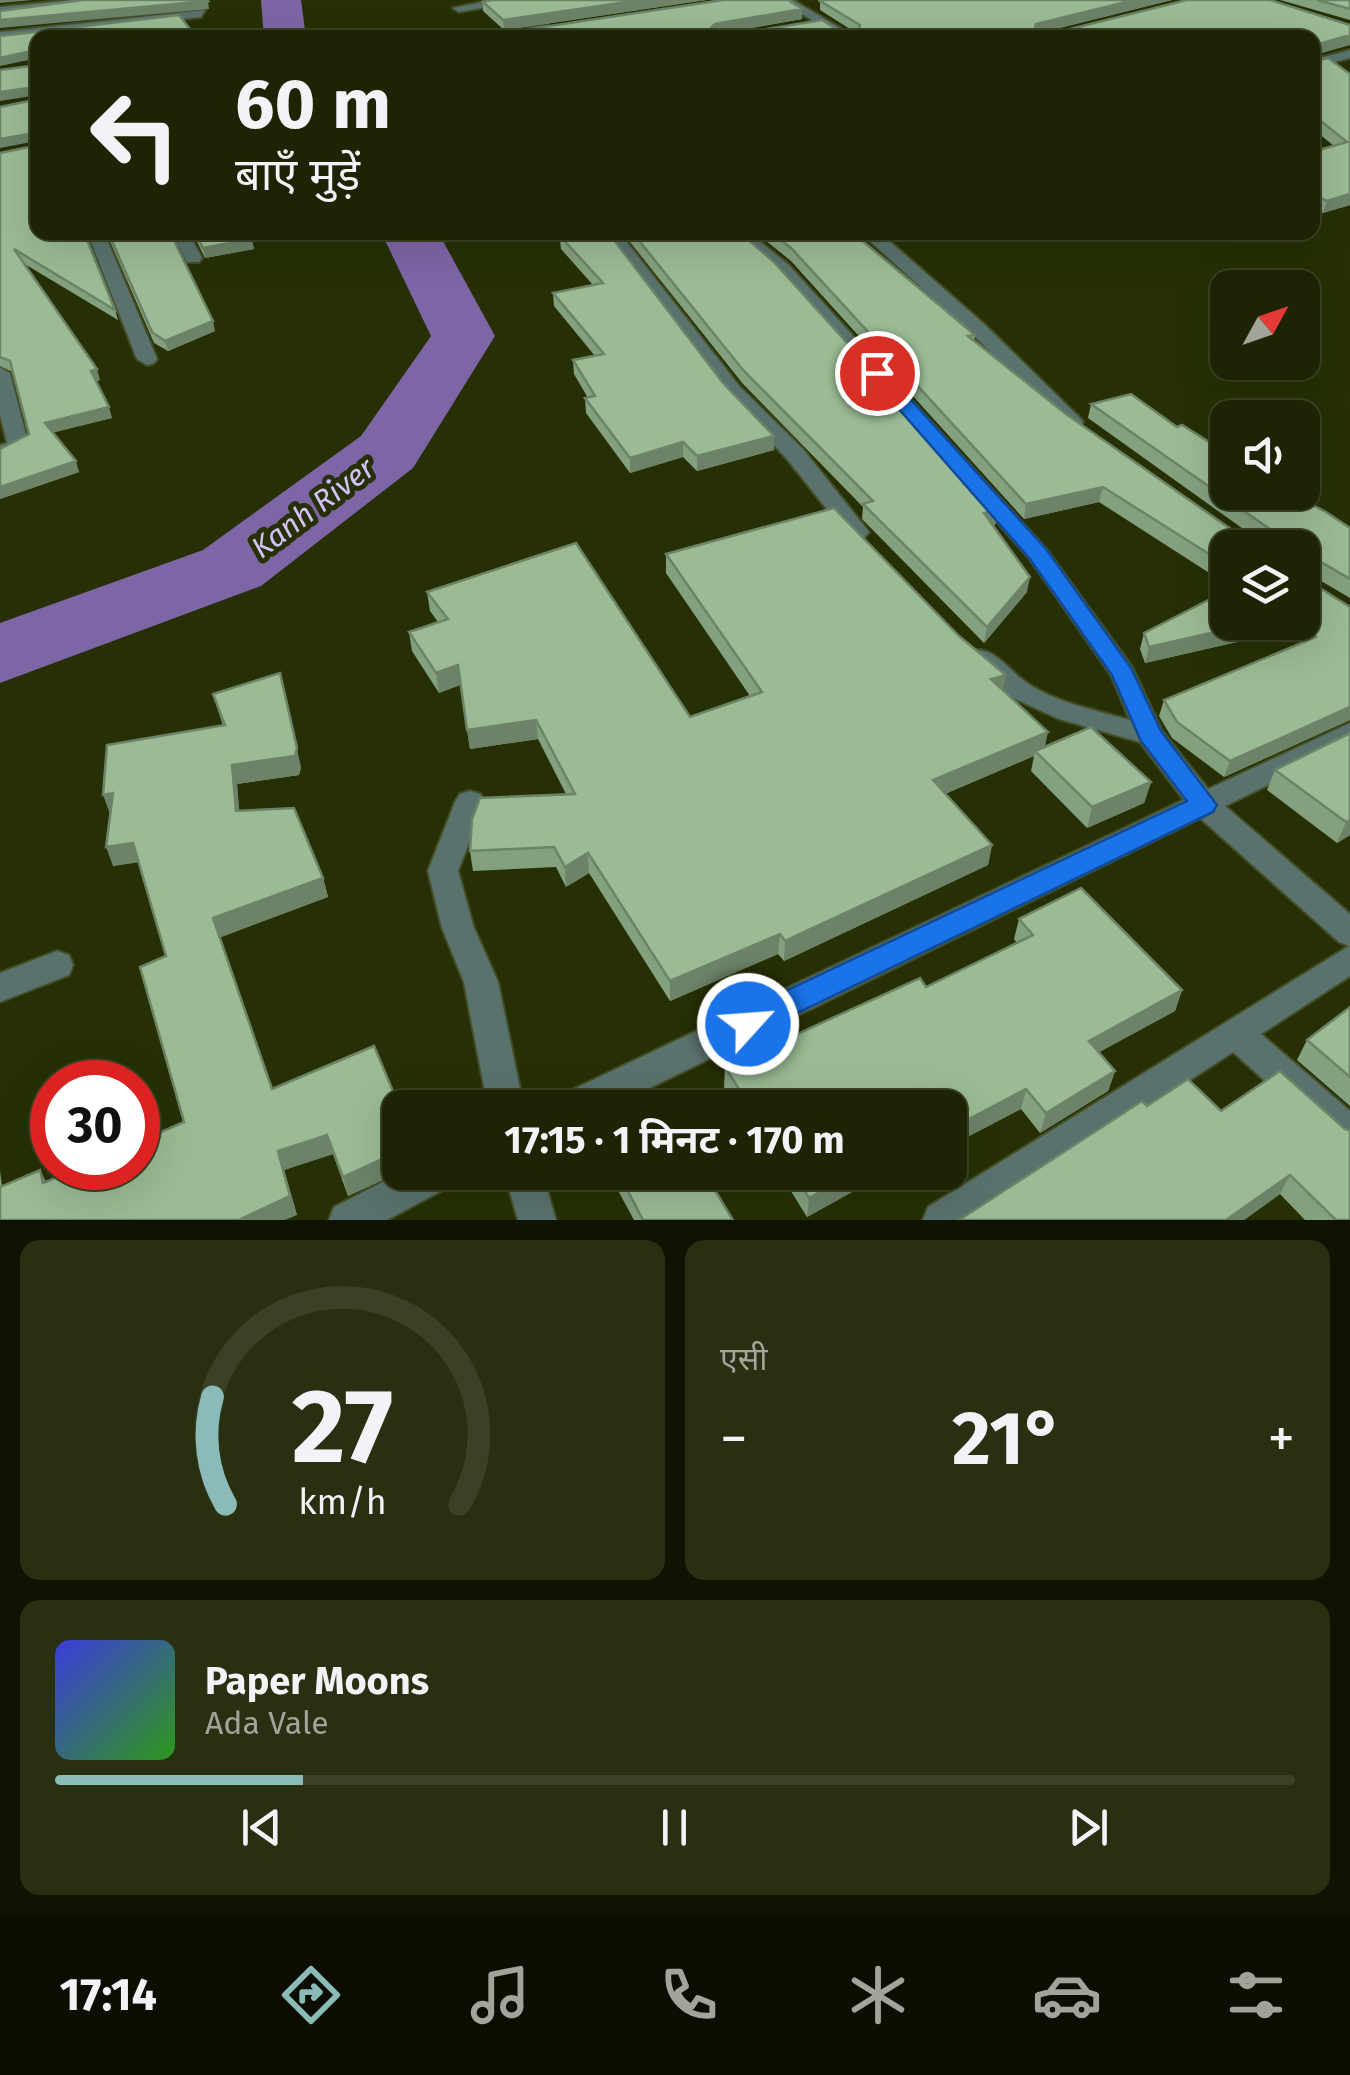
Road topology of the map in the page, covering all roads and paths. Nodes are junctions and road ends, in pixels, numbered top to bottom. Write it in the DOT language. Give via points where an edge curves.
graph roads {
  1 [pos="106,0"];
  2 [pos="520,0"];
  3 [pos="785,0"];
  4 [pos="827,2"];
  5 [pos="43,3"];
  6 [pos="456,4"];
  7 [pos="800,8"];
  8 [pos="0,11"];
  9 [pos="202,12"];
  10 [pos="471,18"];
  11 [pos="826,22"];
  12 [pos="570,26"];
  13 [pos="483,27"];
  14 [pos="791,27"];
  15 [pos="50,30"];
  16 [pos="487,30"];
  17 [pos="543,30"];
  18 [pos="838,30"];
  19 [pos="30,32"];
  20 [pos="0,36"];
  21 [pos="1350,54"];
  22 [pos="1320,62"];
  23 [pos="98,240"];
  24 [pos="183,240"];
  25 [pos="616,240"];
  26 [pos="747,240"];
  27 [pos="877,240"];
  28 [pos="193,258"];
  29 [pos="148,360"];
  30 [pos="0,374"];
  31 [pos="1087,432"];
  32 [pos="0,452"];
  33 [pos="876,552"];
  34 [pos="968,647"];
  35 [pos="1350,733"];
  36 [pos="1150,735"];
  37 [pos="470,802"];
  38 [pos="1204,805"];
  39 [pos="1350,933"];
  40 [pos="1350,958"];
  41 [pos="58,964"];
  42 [pos="0,988"];
  43 [pos="1236,1033"];
  44 [pos="503,1090"];
  45 [pos="610,1090"];
  46 [pos="1350,1134"];
  47 [pos="407,1190"];
  48 [pos="528,1190"];
  49 [pos="348,1220"];
  50 [pos="537,1220"];
  51 [pos="942,1220"];
  1 -- 5 [label="street"];
  2 -- 6 [label="street"];
  3 -- 7 [label="street"];
  4 -- 7 [label="street"];
  5 -- 8 [label="street"];
  6 -- 10 [label="street"];
  7 -- 11 [label="street"];
  9 -- 15 [label="street"];
  11 -- 14 [label="street"];
  11 -- 18 [label="street"];
  12 -- 17 [label="street"];
  13 -- 16 [label="street"];
  19 -- 20 [label="street"];
  21 -- 22 [label="street"];
  23 -- 29 [label="street"];
  24 -- 28 [label="street"];
  25 -- 33 [label="street" via="733,390"];
  26 -- 36 [label="street" via="782,268 1038,554 1123,674"];
  27 -- 31 [label="street"];
  30 -- 32 [label="street" via="18,446"];
  34 -- 36 [label="street" via="1018,690"];
  35 -- 38 [label="street"];
  36 -- 38 [label="street"];
  37 -- 44 [label="street" via="443,870 482,982"];
  38 -- 39 [label="street"];
  38 -- 45 [label="street"];
  40 -- 43 [label="street"];
  41 -- 42 [label="street"];
  43 -- 46 [label="street"];
  43 -- 51 [label="street"];
  47 -- 49 [label="street"];
  48 -- 50 [label="street"];
}
